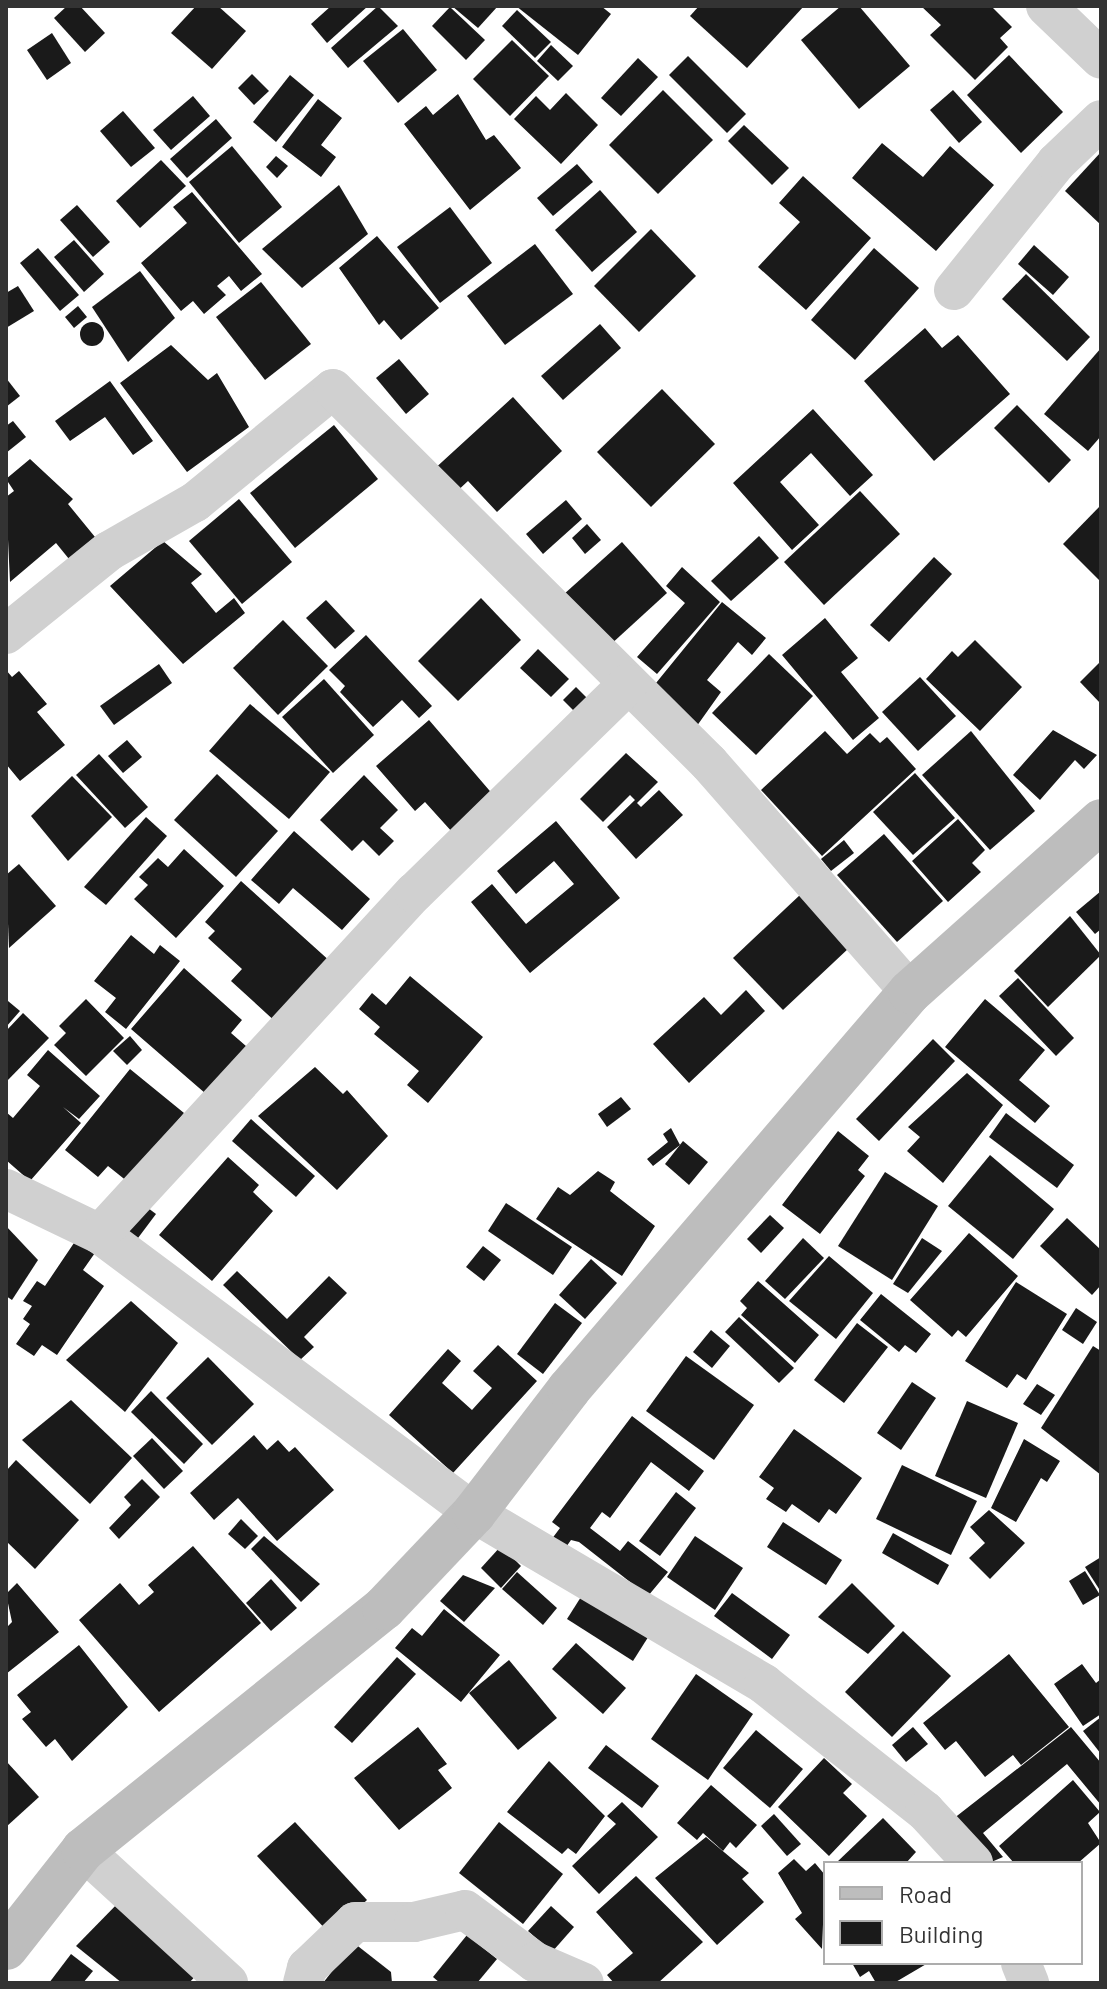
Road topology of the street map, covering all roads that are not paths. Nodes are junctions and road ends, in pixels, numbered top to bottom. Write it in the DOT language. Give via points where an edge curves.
graph roads {
  1 [pos="1046,6"];
  2 [pos="1101,59"];
  3 [pos="1101,120"];
  4 [pos="954,290"];
  5 [pos="6,634"];
  6 [pos="628,684"];
  7 [pos="1101,821"];
  8 [pos="910,992"];
  9 [pos="6,1189"];
  10 [pos="100,1234"];
  11 [pos="474,1513"];
  12 [pos="83,1850"];
  13 [pos="971,1861"];
  14 [pos="6,1948"];
  15 [pos="228,1983"];
  16 [pos="303,1983"];
  17 [pos="584,1983"];
  1 -- 2 [label="street"];
  3 -- 4 [label="street" via="1056,163"];
  5 -- 6 [label="street" via="109,551 195,502 333,389"];
  6 -- 8 [label="street" via="709,763"];
  6 -- 10 [label="street" via="414,893"];
  7 -- 8 [label="main road"];
  8 -- 11 [label="main road" via="569,1389"];
  9 -- 10 [label="street"];
  10 -- 11 [label="street"];
  11 -- 12 [label="main road" via="384,1608"];
  11 -- 13 [label="street" via="764,1684 925,1811"];
  12 -- 14 [label="main road"];
  12 -- 15 [label="street"];
  16 -- 17 [label="street" via="307,1968 355,1922 414,1922 465,1910 535,1962"];
}
